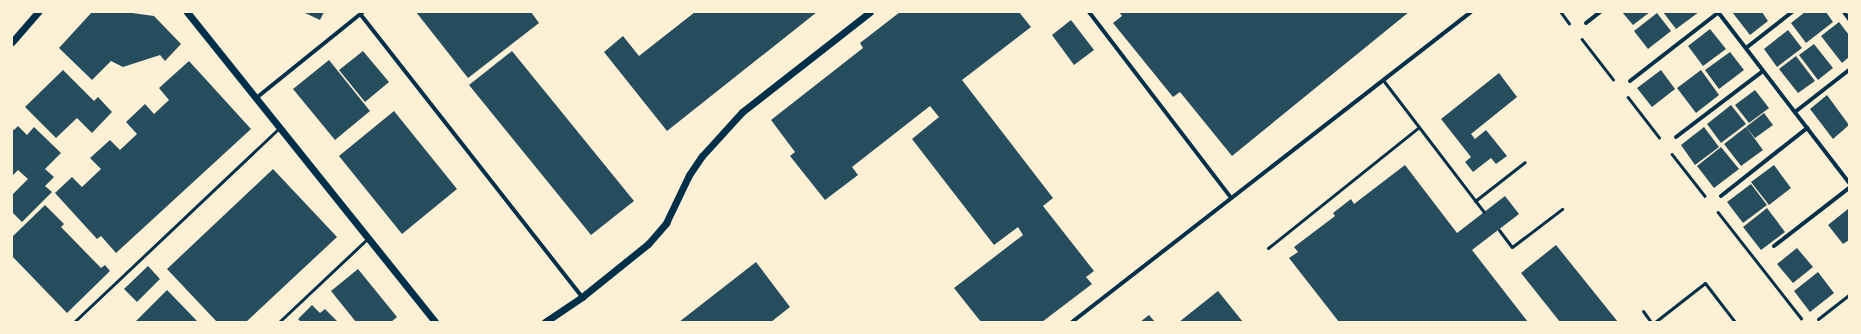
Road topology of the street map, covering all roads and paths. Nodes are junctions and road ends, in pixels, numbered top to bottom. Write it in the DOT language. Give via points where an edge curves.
graph roads {
  1 [pos="38,12"];
  2 [pos="187,12"];
  3 [pos="870,12"];
  4 [pos="1089,12"];
  5 [pos="1471,12"];
  6 [pos="1560,12"];
  7 [pos="1600,12"];
  8 [pos="1718,12"];
  9 [pos="1792,12"];
  10 [pos="1844,12"];
  11 [pos="362,13"];
  12 [pos="1849,19"];
  13 [pos="1586,23"];
  14 [pos="1570,24"];
  15 [pos="1580,37"];
  16 [pos="12,42"];
  17 [pos="1746,48"];
  18 [pos="1849,70"];
  19 [pos="1763,71"];
  20 [pos="1383,80"];
  21 [pos="1614,80"];
  22 [pos="1630,81"];
  23 [pos="1624,93"];
  24 [pos="255,99"];
  25 [pos="1795,112"];
  26 [pos="280,128"];
  27 [pos="1419,128"];
  28 [pos="1807,128"];
  29 [pos="1676,137"];
  30 [pos="1663,142"];
  31 [pos="1668,148"];
  32 [pos="1525,162"];
  33 [pos="1849,183"];
  34 [pos="1849,188"];
  35 [pos="1721,196"];
  36 [pos="1231,198"];
  37 [pos="1707,198"];
  38 [pos="1475,201"];
  39 [pos="1562,208"];
  40 [pos="1716,210"];
  41 [pos="1484,212"];
  42 [pos="1498,230"];
  43 [pos="367,239"];
  44 [pos="1774,246"];
  45 [pos="1268,248"];
  46 [pos="1849,295"];
  47 [pos="582,297"];
  48 [pos="1643,311"];
  49 [pos="1818,319"];
  50 [pos="74,322"];
  51 [pos="279,322"];
  52 [pos="435,322"];
  53 [pos="545,322"];
  54 [pos="1072,322"];
  55 [pos="1652,322"];
  56 [pos="1655,322"];
  57 [pos="1735,322"];
  58 [pos="1804,322"];
  1 -- 16 [label="street"];
  2 -- 24 [label="street"];
  3 -- 47 [label="street" via="742,112 702,156 689,175 666,223 648,244"];
  4 -- 36 [label="street"];
  5 -- 20 [label="street"];
  6 -- 14 [label="path"];
  7 -- 13 [label="street"];
  8 -- 17 [label="street"];
  8 -- 22 [label="street"];
  9 -- 17 [label="street"];
  10 -- 12 [label="street"];
  11 -- 24 [label="street"];
  11 -- 47 [label="street"];
  15 -- 21 [label="path"];
  17 -- 19 [label="street"];
  18 -- 25 [label="street"];
  19 -- 25 [label="street"];
  19 -- 29 [label="street"];
  20 -- 27 [label="lane"];
  20 -- 36 [label="street"];
  23 -- 30 [label="path"];
  24 -- 26 [label="street"];
  25 -- 28 [label="street"];
  26 -- 43 [label="street"];
  26 -- 50 [label="lane"];
  27 -- 38 [label="lane"];
  27 -- 45 [label="lane"];
  28 -- 33 [label="street"];
  28 -- 35 [label="street"];
  31 -- 37 [label="path"];
  32 -- 38 [label="lane"];
  34 -- 44 [label="street"];
  36 -- 54 [label="street"];
  38 -- 41 [label="lane"];
  39 -- 42 [label="lane" via="1512,247"];
  40 -- 58 [label="path"];
  43 -- 51 [label="lane"];
  43 -- 52 [label="street"];
  46 -- 49 [label="lane"];
  47 -- 53 [label="street"];
  48 -- 55 [label="lane"];
  56 -- 57 [label="lane" via="1704,283"];
}
